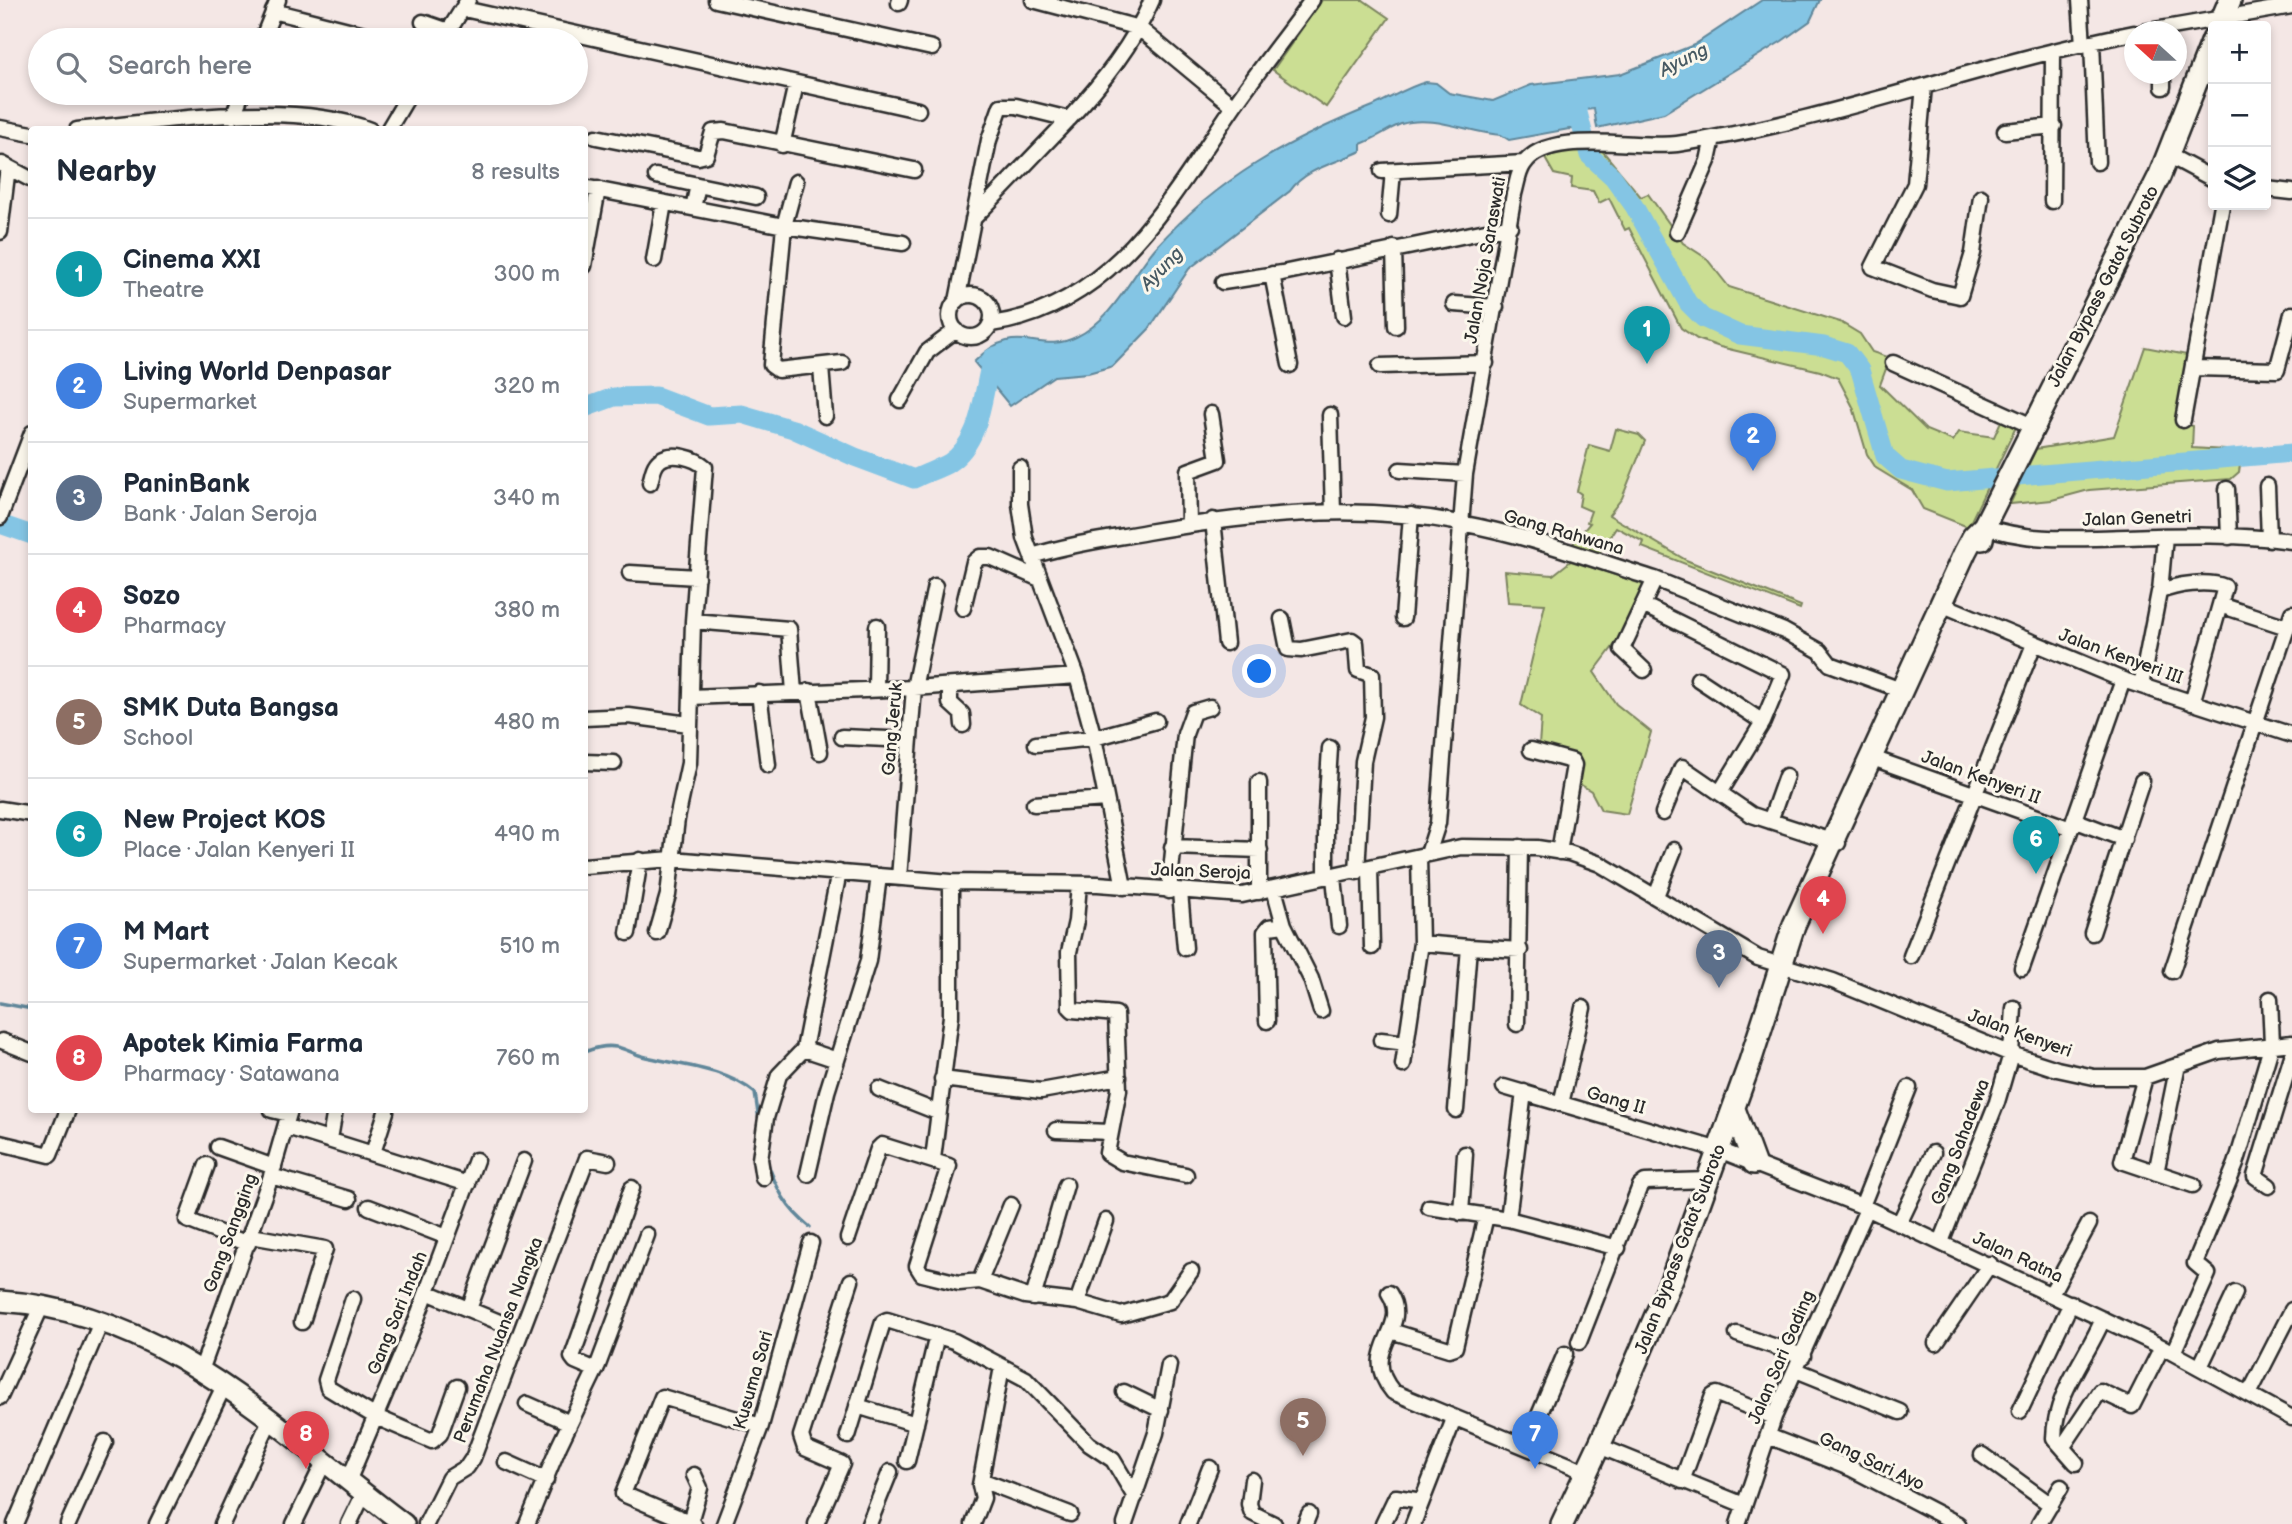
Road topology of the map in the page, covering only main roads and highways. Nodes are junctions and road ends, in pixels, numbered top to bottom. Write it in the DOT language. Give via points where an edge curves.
graph roads {
  1 [pos="2208,53"];
  2 [pos="1945,606"];
  3 [pos="1835,842"];
  4 [pos="1734,1109"];
  5 [pos="1754,1163"];
  6 [pos="0,1301"];
  7 [pos="397,1522"];
  8 [pos="1562,1524"];
  1 -- 2 [label="highway, Jalan Bypass Gatot Subroto" via="2168,155 1987,520 1973,537"];
  2 -- 3 [label="highway, Jalan Bypass Gatot Subroto" via="1878,760"];
  2 -- 3 [label="highway, Jalan Bypass Gatot Subroto" via="1901,690"];
  3 -- 4 [label="highway, Jalan Bypass Gatot Subroto" via="1788,941"];
  4 -- 5 [label="highway"];
  4 -- 8 [label="highway, Jalan Bypass Gatot Subroto" via="1723,1151 1605,1448 1586,1472"];
  6 -- 7 [label="main road" via="42,1305 102,1320 202,1368 325,1460"];
}
